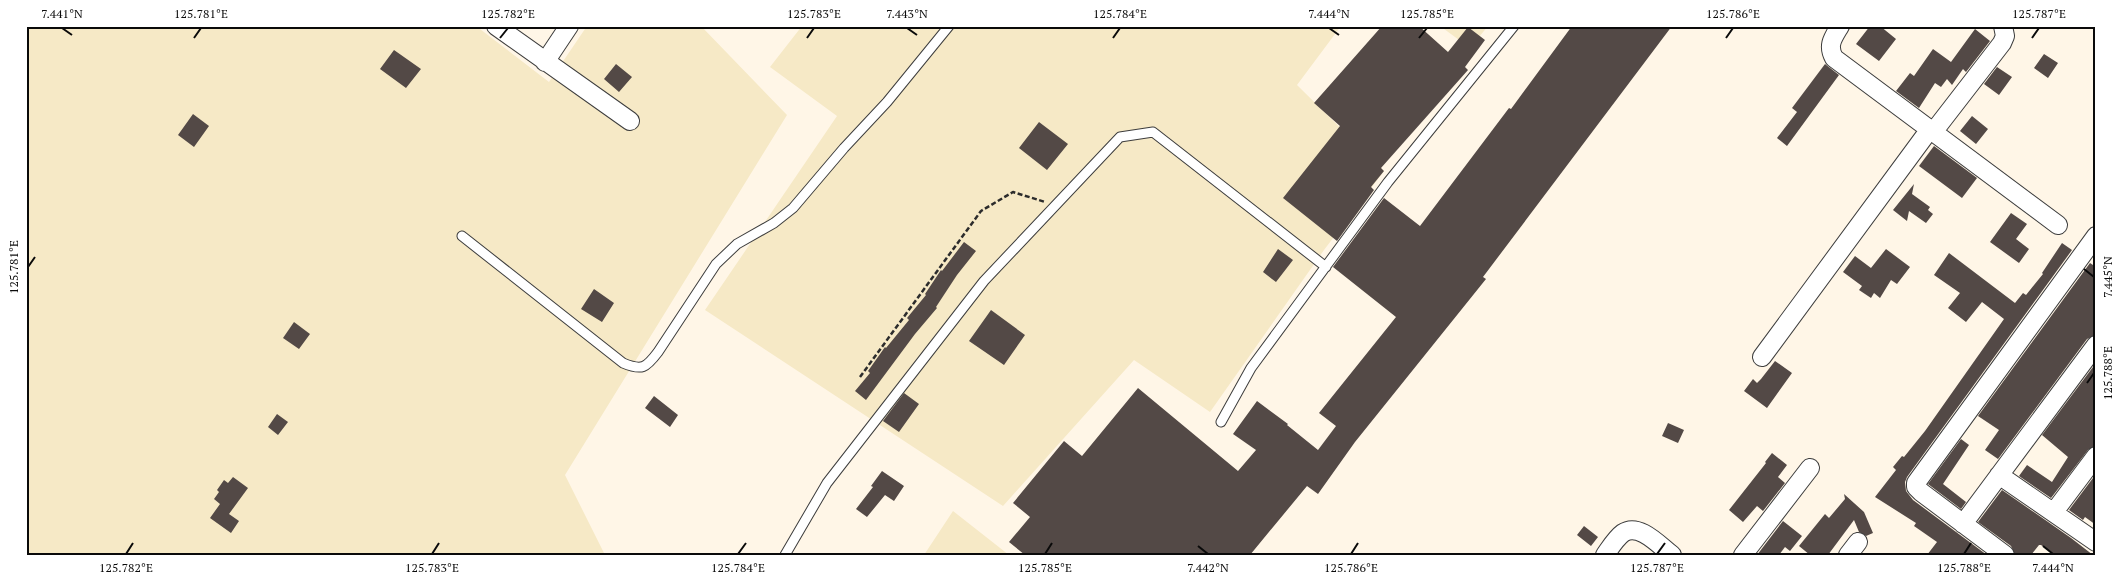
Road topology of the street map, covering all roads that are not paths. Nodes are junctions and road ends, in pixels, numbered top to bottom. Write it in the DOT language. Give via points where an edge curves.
graph roads {
  1 [pos="496,26"];
  2 [pos="569,26"];
  3 [pos="949,26"];
  4 [pos="1514,26"];
  5 [pos="1840,26"];
  6 [pos="2004,26"];
  7 [pos="545,62"];
  8 [pos="630,121"];
  9 [pos="1931,130"];
  10 [pos="2058,225"];
  11 [pos="462,236"];
  12 [pos="2095,238"];
  13 [pos="1326,267"];
  14 [pos="2096,346"];
  15 [pos="1762,357"];
  16 [pos="1222,422"];
  17 [pos="2096,456"];
  18 [pos="1810,468"];
  19 [pos="2000,475"];
  20 [pos="2054,512"];
  21 [pos="1963,524"];
  22 [pos="2096,542"];
  23 [pos="785,555"];
  24 [pos="1605,555"];
  25 [pos="1672,555"];
  26 [pos="1743,555"];
  27 [pos="2005,555"];
  1 -- 7 [label="street"];
  2 -- 7 [label="street"];
  3 -- 11 [label="lane" via="793,208 737,244 716,264 649,364 641,368 623,363"];
  4 -- 13 [label="lane" via="1388,182"];
  5 -- 9 [label="street" via="1830,44 1834,58"];
  6 -- 9 [label="street" via="2006,36 2002,43"];
  7 -- 8 [label="street"];
  9 -- 10 [label="street"];
  9 -- 15 [label="street"];
  12 -- 21 [label="street" via="1916,482 1921,492"];
  13 -- 16 [label="lane" via="1251,368"];
  13 -- 23 [label="lane" via="1153,132 1120,137 984,281 827,483"];
  14 -- 19 [label="street"];
  17 -- 20 [label="street"];
  18 -- 26 [label="street"];
  19 -- 20 [label="street"];
  19 -- 21 [label="street"];
  20 -- 22 [label="street"];
  21 -- 27 [label="street"];
  24 -- 25 [label="street" via="1624,532 1631,530 1645,535"];
}
